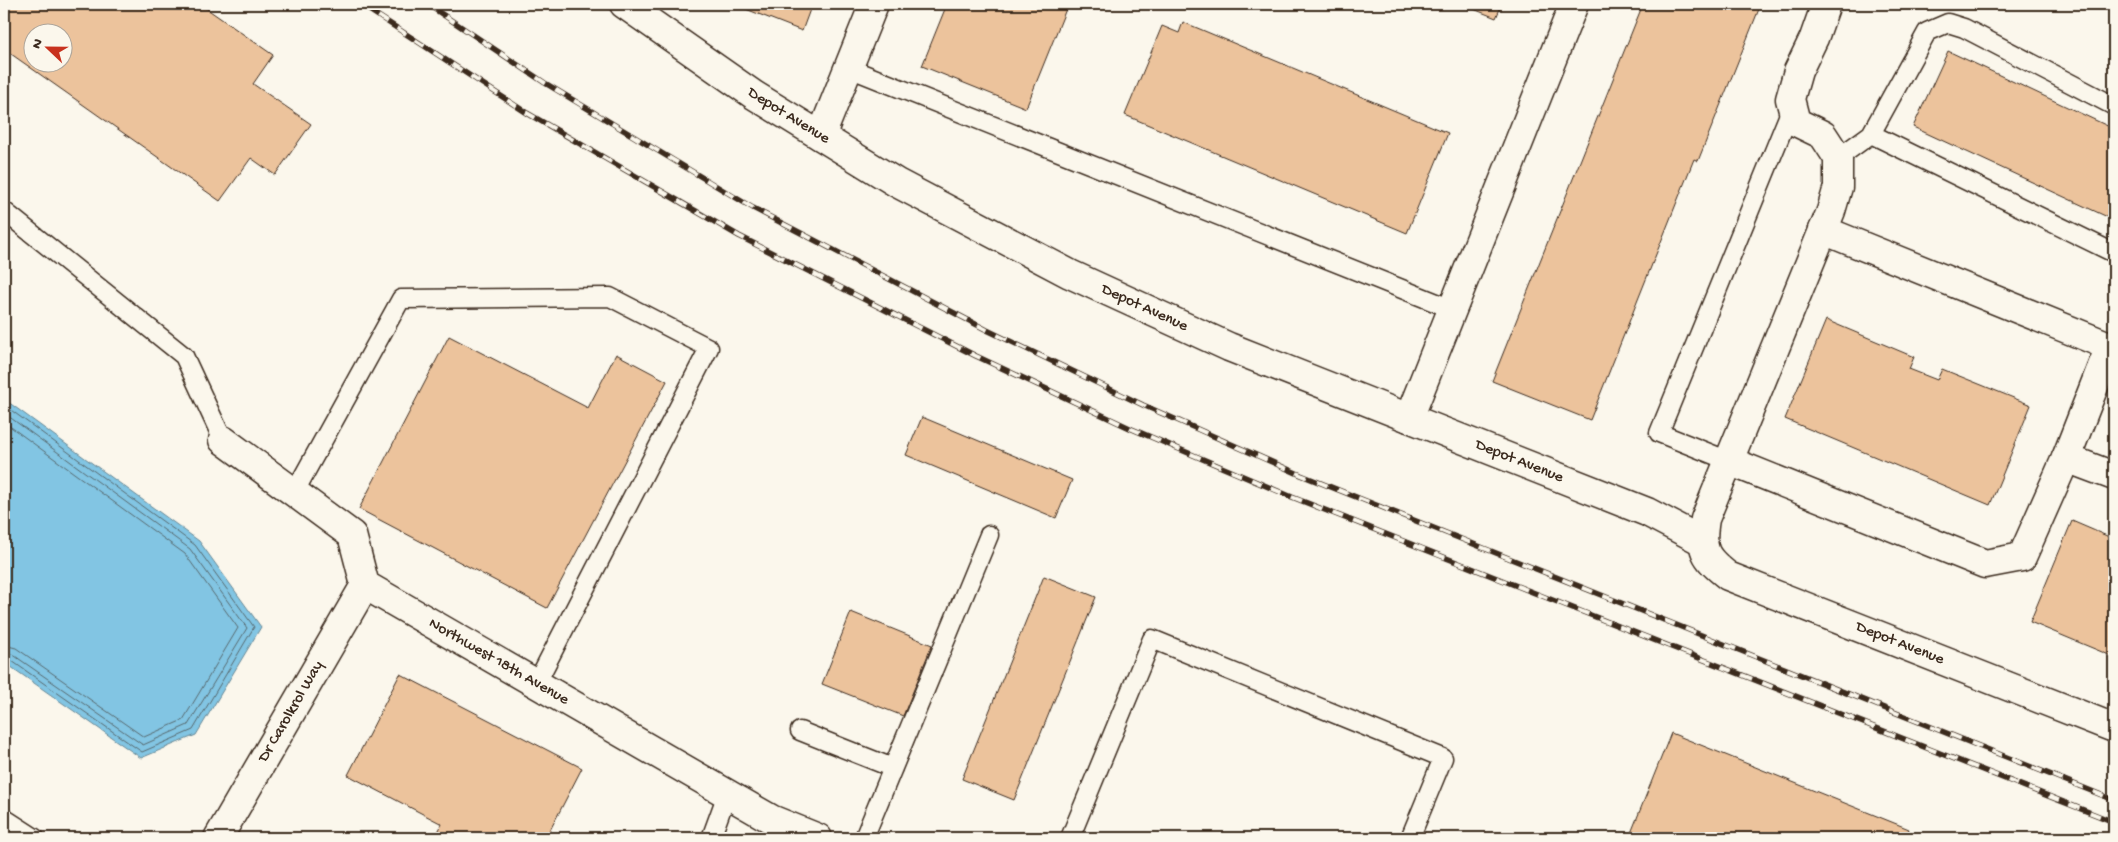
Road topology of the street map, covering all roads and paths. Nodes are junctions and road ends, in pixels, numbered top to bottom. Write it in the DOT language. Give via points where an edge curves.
graph roads {
  1 [pos="624,4"];
  2 [pos="874,4"];
  3 [pos="1574,4"];
  4 [pos="1826,4"];
  5 [pos="849,68"];
  6 [pos="1792,106"];
  7 [pos="2114,106"];
  8 [pos="1870,134"];
  9 [pos="821,136"];
  10 [pos="1838,158"];
  11 [pos="4,211"];
  12 [pos="1823,230"];
  13 [pos="2114,253"];
  14 [pos="1452,309"];
  15 [pos="2112,347"];
  16 [pos="1409,418"];
  17 [pos="224,440"];
  18 [pos="2066,458"];
  19 [pos="1729,461"];
  20 [pos="2114,476"];
  21 [pos="294,493"];
  22 [pos="988,535"];
  23 [pos="1702,541"];
  24 [pos="366,585"];
  25 [pos="536,684"];
  26 [pos="2114,728"];
  27 [pos="800,731"];
  28 [pos="893,768"];
  29 [pos="728,794"];
  30 [pos="4,818"];
  31 [pos="35,838"];
  32 [pos="218,838"];
  33 [pos="711,838"];
  34 [pos="818,838"];
  35 [pos="864,838"];
  36 [pos="1070,838"];
  37 [pos="1410,838"];
  1 -- 9 [label="street, Depot Avenue" via="754,95"];
  2 -- 5 [label="street"];
  3 -- 14 [label="street"];
  4 -- 6 [label="street" via="1798,71 1790,99"];
  5 -- 9 [label="street"];
  5 -- 14 [label="lane"];
  6 -- 10 [label="street" via="1796,122 1823,135"];
  6 -- 19 [label="lane" via="1659,433"];
  7 -- 8 [label="lane" via="1964,28 1948,23 1927,32"];
  8 -- 10 [label="lane"];
  8 -- 13 [label="lane"];
  9 -- 16 [label="street, Depot Avenue" via="897,183 1070,274 1229,346"];
  10 -- 12 [label="street" via="1838,187"];
  11 -- 17 [label="lane" via="184,356"];
  12 -- 15 [label="street"];
  12 -- 19 [label="street"];
  14 -- 16 [label="street"];
  15 -- 18 [label="street"];
  16 -- 23 [label="street, Depot Avenue" via="1647,512"];
  17 -- 21 [label="street"];
  18 -- 19 [label="street" via="2022,557 1985,564"];
  18 -- 20 [label="street"];
  19 -- 23 [label="street" via="1705,519"];
  21 -- 24 [label="street" via="352,535"];
  21 -- 25 [label="lane" via="401,299 610,297 710,348"];
  22 -- 28 [label="lane"];
  23 -- 26 [label="street, Depot Avenue" via="1710,562 1728,576"];
  24 -- 25 [label="street, Northwest 18th Avenue"];
  24 -- 32 [label="street, Dr Carolkrol Way"];
  25 -- 29 [label="street, Northwest 18th Avenue"];
  27 -- 28 [label="lane"];
  28 -- 35 [label="lane"];
  29 -- 33 [label="lane"];
  29 -- 34 [label="street, Northwest 18th Avenue" via="771,819"];
  30 -- 31 [label="lane"];
  36 -- 37 [label="lane" via="1152,639 1443,758"];
}
